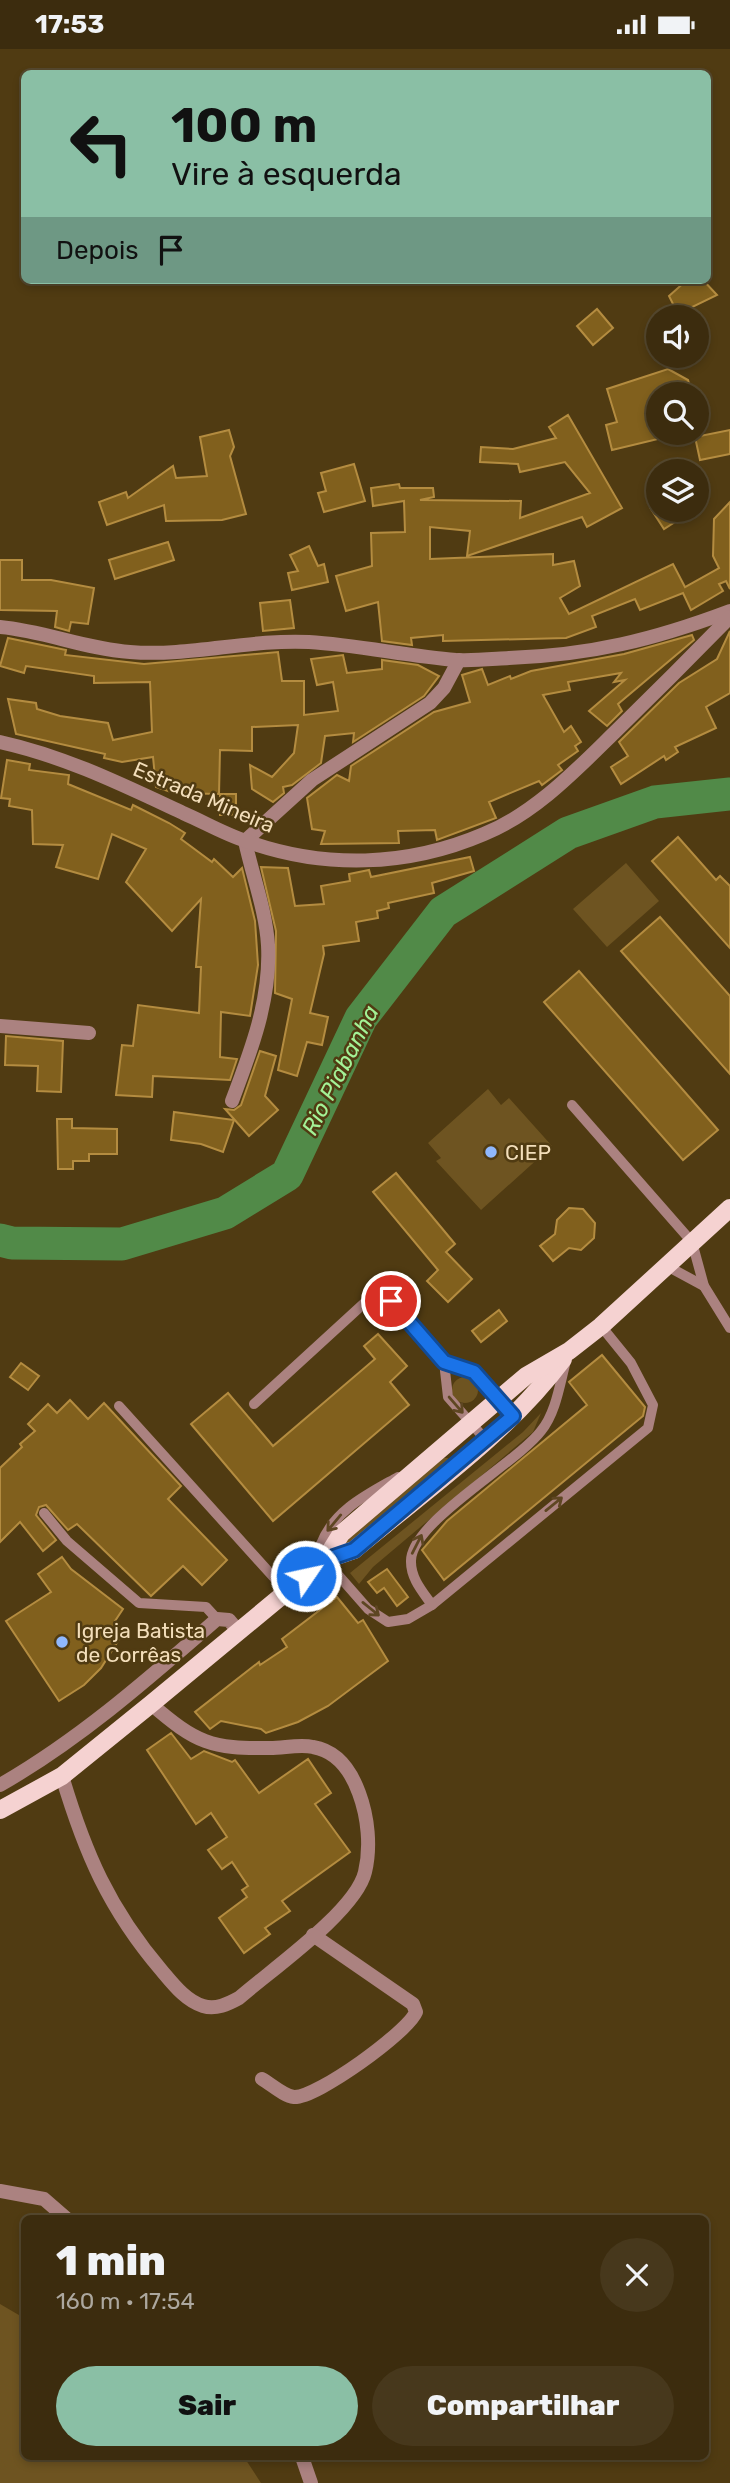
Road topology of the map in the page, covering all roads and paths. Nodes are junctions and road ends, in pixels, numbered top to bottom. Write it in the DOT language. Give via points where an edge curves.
graph roads {
  1 [pos="730,611"];
  2 [pos="730,617"];
  3 [pos="0,627"];
  4 [pos="458,660"];
  5 [pos="0,742"];
  6 [pos="244,841"];
  7 [pos="0,1026"];
  8 [pos="89,1033"];
  9 [pos="232,1101"];
  10 [pos="572,1105"];
  11 [pos="730,1208"];
  12 [pos="692,1243"];
  13 [pos="667,1266"];
  14 [pos="704,1286"];
  15 [pos="601,1326"];
  16 [pos="730,1328"];
  17 [pos="569,1351"];
  18 [pos="444,1362"];
  19 [pos="498,1399"];
  20 [pos="254,1404"];
  21 [pos="119,1406"];
  22 [pos="513,1416"];
  23 [pos="471,1422"];
  24 [pos="485,1439"];
  25 [pos="44,1513"];
  26 [pos="325,1560"];
  27 [pos="287,1592"];
  28 [pos="432,1605"];
  29 [pos="217,1619"];
  30 [pos="239,1632"];
  31 [pos="151,1705"];
  32 [pos="62,1776"];
  33 [pos="0,1785"];
  34 [pos="0,1810"];
  35 [pos="313,1935"];
  36 [pos="262,2079"];
  37 [pos="0,2191"];
  38 [pos="62,2215"];
  39 [pos="303,2460"];
  40 [pos="311,2483"];
  1 -- 4 [label="street" via="639,642 569,656"];
  2 -- 6 [label="street, Estrada Mineira" via="575,771 539,801 486,834 424,855 361,861 308,859"];
  3 -- 4 [label="street" via="129,652 308,642"];
  4 -- 6 [label="street" via="444,688 430,703 312,780"];
  5 -- 6 [label="street, Estrada Mineira" via="99,774"];
  6 -- 9 [label="street" via="268,943 268,986"];
  7 -- 8 [label="street"];
  10 -- 12 [label="lane"];
  11 -- 12 [label="main road"];
  12 -- 13 [label="main road"];
  12 -- 14 [label="lane"];
  13 -- 14 [label="lane"];
  13 -- 15 [label="main road"];
  14 -- 16 [label="lane"];
  15 -- 17 [label="main road"];
  28 -- 15 [label="lane, one-way" via="648,1428 653,1405 649,1396 631,1363"];
  17 -- 19 [label="main road"];
  17 -- 22 [label="main road"];
  28 -- 17 [label="lane, one-way" via="414,1579 413,1548 436,1520 541,1431 554,1405"];
  18 -- 19 [label="lane" via="474,1372"];
  18 -- 20 [label="lane" via="391,1301 372,1296"];
  18 -- 23 [label="lane, one-way" via="448,1397"];
  19 -- 22 [label="lane"];
  19 -- 23 [label="main road"];
  21 -- 27 [label="lane"];
  22 -- 24 [label="main road"];
  23 -- 24 [label="lane"];
  23 -- 26 [label="main road, one-way" via="341,1534"];
  24 -- 26 [label="main road" via="354,1550"];
  25 -- 29 [label="lane" via="67,1541 139,1603 206,1607"];
  26 -- 27 [label="main road"];
  26 -- 28 [label="lane, one-way" via="368,1609 388,1622 408,1619"];
  27 -- 30 [label="main road"];
  29 -- 30 [label="street" via="229,1621"];
  29 -- 33 [label="street" via="49,1756"];
  30 -- 31 [label="main road"];
  31 -- 32 [label="main road"];
  31 -- 35 [label="street" via="184,1733 205,1743 228,1748 313,1747 334,1755 346,1767 363,1804 368,1850 365,1873 354,1895"];
  32 -- 34 [label="main road"];
  32 -- 35 [label="street" via="80,1839 107,1893 179,1992 203,2006 222,2006"];
  35 -- 36 [label="street" via="413,2004 416,2012 405,2028 304,2096 291,2097"];
  37 -- 38 [label="street" via="44,2199"];
  39 -- 40 [label="street"];
}
